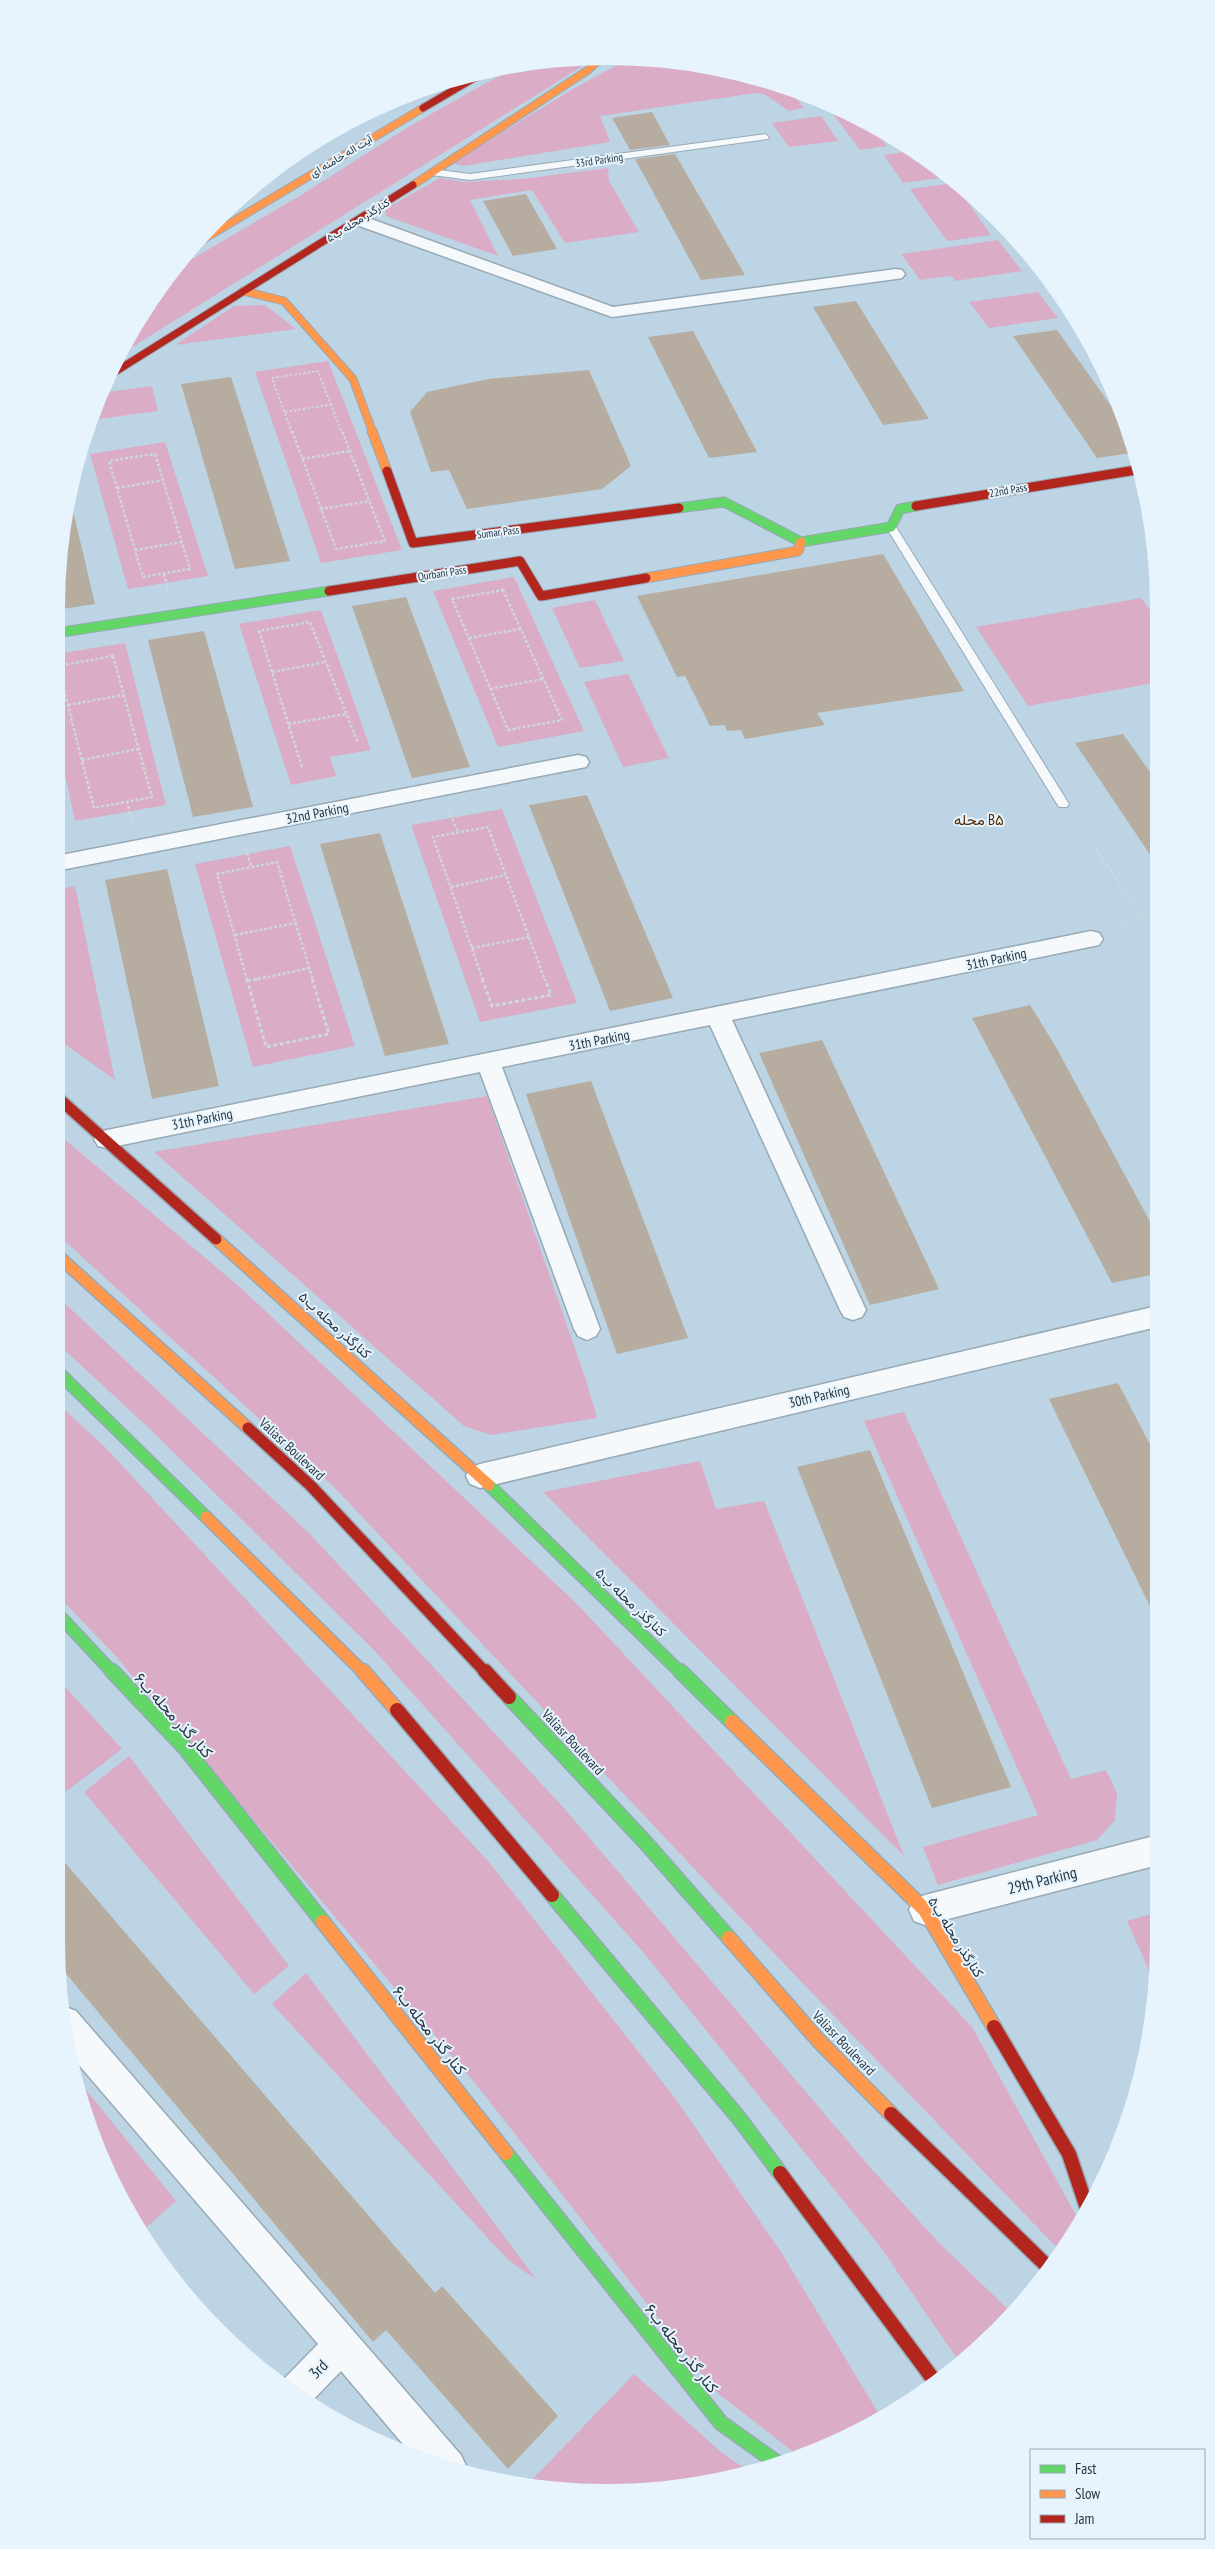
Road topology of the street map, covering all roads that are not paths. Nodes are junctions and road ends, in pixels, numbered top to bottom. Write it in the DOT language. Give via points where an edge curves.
graph roads {
  1 [pos="593,65"];
  2 [pos="464,84"];
  3 [pos="765,137"];
  4 [pos="432,172"];
  5 [pos="360,220"];
  6 [pos="218,231"];
  7 [pos="896,274"];
  8 [pos="243,291"];
  9 [pos="121,368"];
  10 [pos="1133,471"];
  11 [pos="891,527"];
  12 [pos="801,542"];
  13 [pos="65,632"];
  14 [pos="578,762"];
  15 [pos="1063,804"];
  16 [pos="65,862"];
  17 [pos="1091,939"];
  18 [pos="718,1016"];
  19 [pos="488,1062"];
  20 [pos="65,1104"];
  21 [pos="107,1139"];
  22 [pos="65,1262"];
  23 [pos="853,1310"];
  24 [pos="1150,1318"];
  25 [pos="587,1330"];
  26 [pos="65,1379"];
  27 [pos="480,1476"];
  28 [pos="65,1621"];
  29 [pos="1150,1852"];
  30 [pos="925,1910"];
  31 [pos="73,2032"];
  32 [pos="1084,2200"];
  33 [pos="1044,2263"];
  34 [pos="341,2346"];
  35 [pos="931,2377"];
  36 [pos="299,2388"];
  37 [pos="438,2457"];
  38 [pos="771,2459"];
  1 -- 4 [label="street, کنارگذر محله ب۵"];
  2 -- 6 [label="street, آیت اله خامنه ای"];
  3 -- 4 [label="lane, 33rd Parking" via="470,176"];
  4 -- 5 [label="street, کنارگذر محله ب۵"];
  5 -- 7 [label="street" via="612,312"];
  5 -- 8 [label="street, کنارگذر محله ب۵"];
  8 -- 9 [label="street, کنارگذر محله ب۵"];
  8 -- 12 [label="street, Sumar Pass" via="284,301 353,379 413,543 724,502"];
  10 -- 11 [label="street, 22nd Pass" via="900,509"];
  11 -- 12 [label="street"];
  11 -- 15 [label="lane"];
  12 -- 13 [label="street, Qurbani Pass" via="798,551 541,596 520,561"];
  14 -- 16 [label="street, 32nd Parking"];
  17 -- 18 [label="street, 31th Parking"];
  18 -- 19 [label="street, 31th Parking"];
  18 -- 23 [label="street"];
  19 -- 21 [label="street, 31th Parking"];
  19 -- 25 [label="street"];
  20 -- 21 [label="street, کنارگذر محله ب۵"];
  21 -- 27 [label="street, کنارگذر محله ب۵"];
  22 -- 33 [label="street, Valiasr Boulevard" via="311,1486 646,1842 818,2040"];
  24 -- 27 [label="street, 30th Parking"];
  26 -- 35 [label="street" via="370,1679 738,2117"];
  27 -- 30 [label="street, کنارگذر محله ب۵"];
  28 -- 38 [label="street, کنار گذر محله ب۶" via="185,1748 721,2423"];
  29 -- 30 [label="street, 29th Parking"];
  30 -- 32 [label="street, کنارگذر محله ب۵" via="1068,2154"];
  31 -- 34 [label="street"];
  34 -- 36 [label="street, 3rd"];
  34 -- 37 [label="street"];
}
